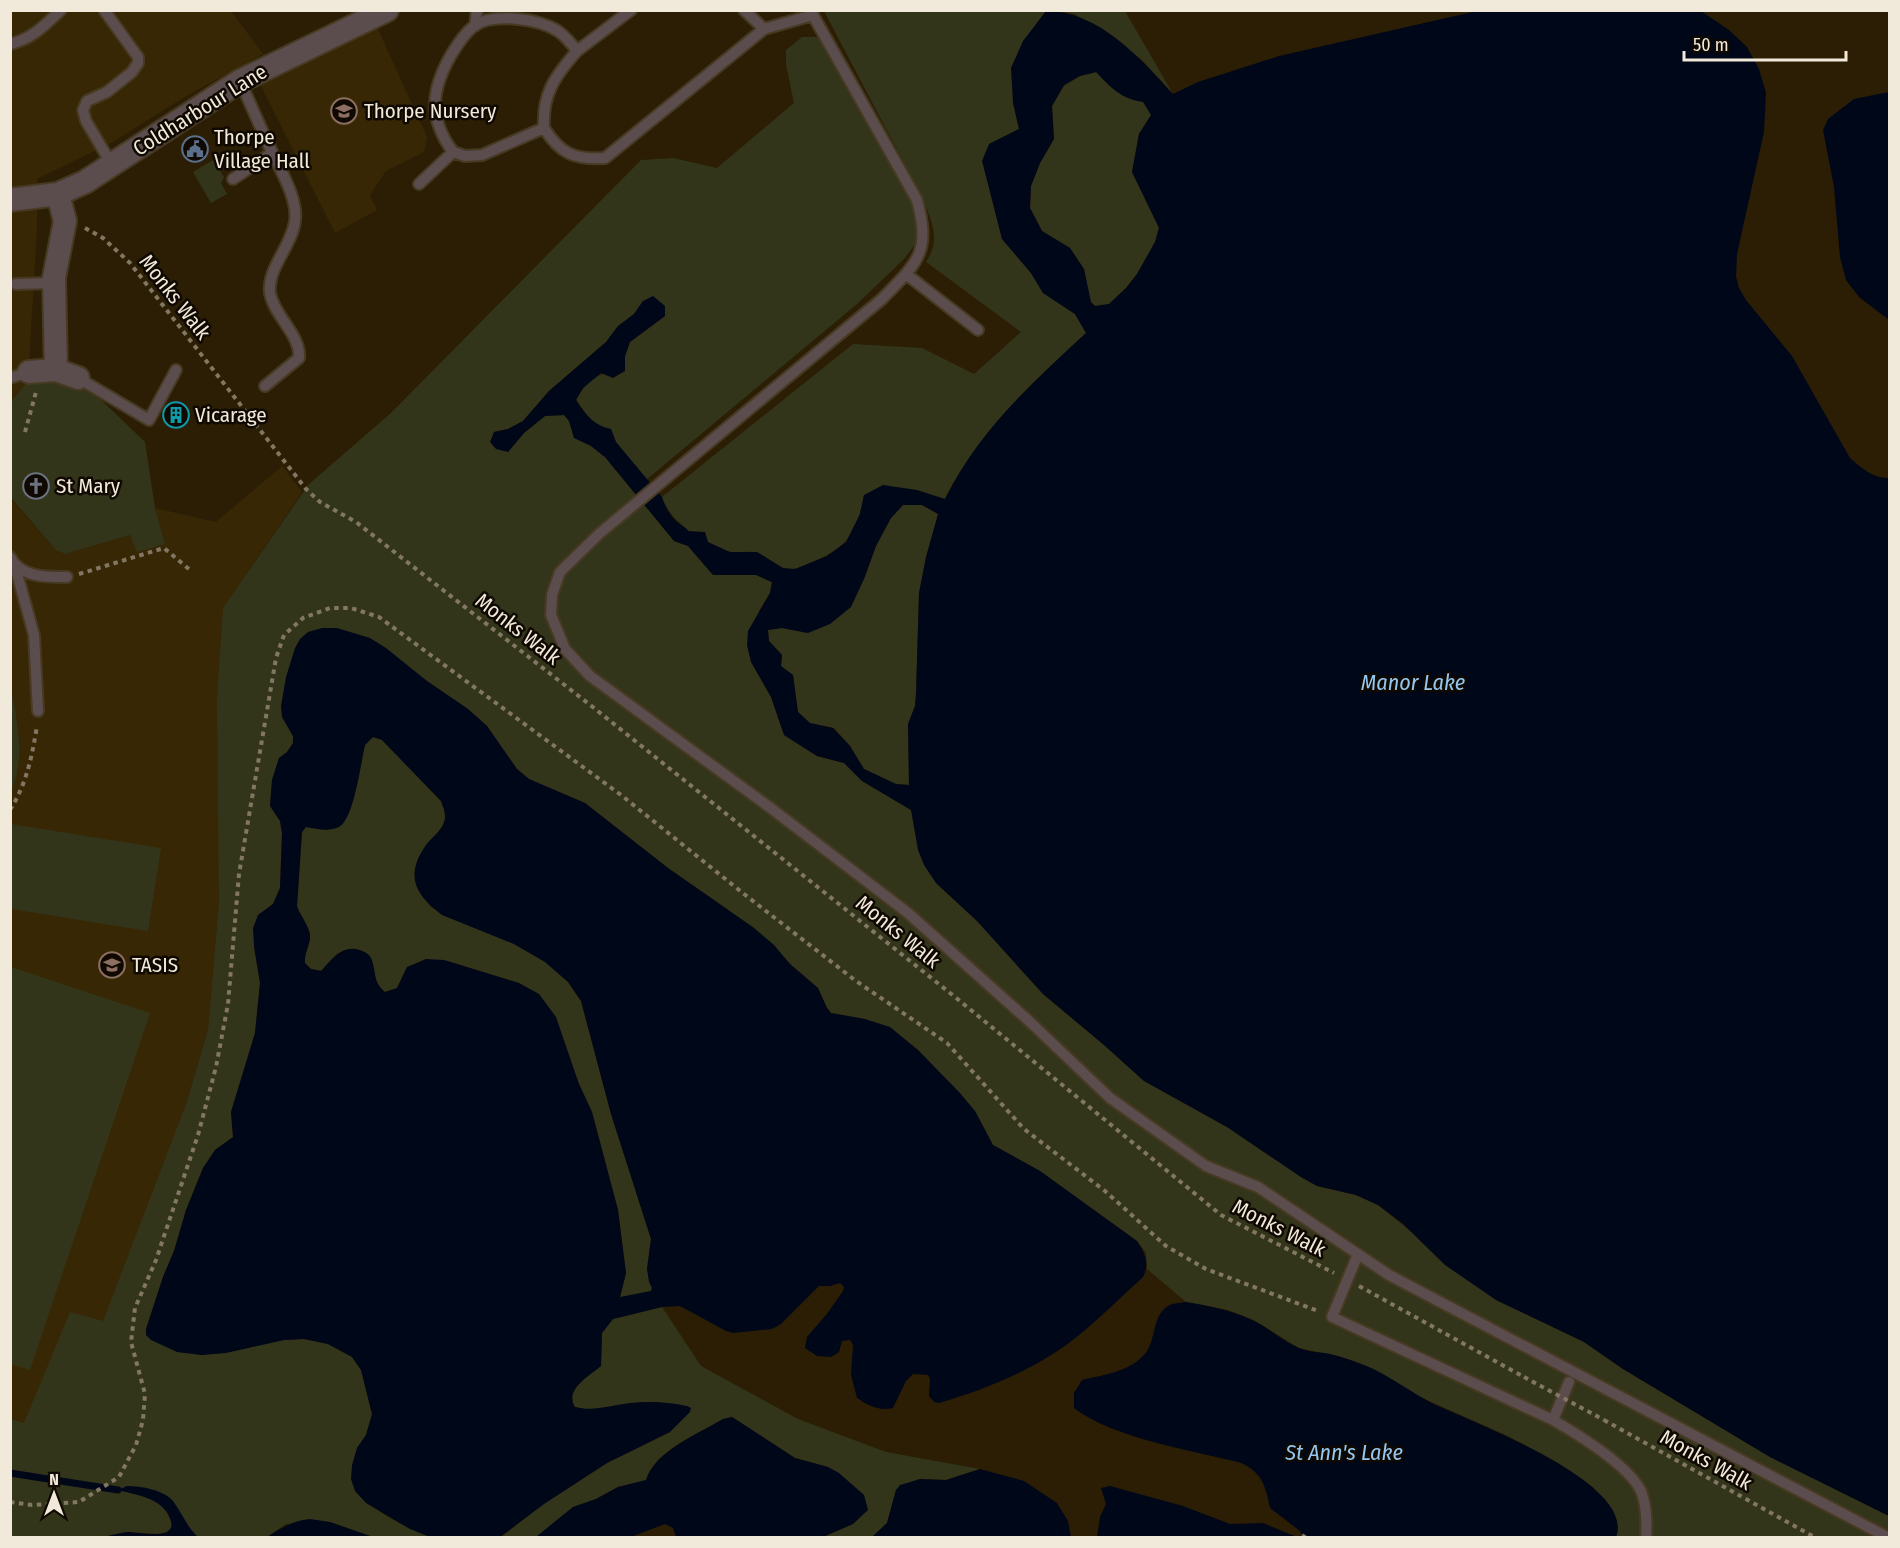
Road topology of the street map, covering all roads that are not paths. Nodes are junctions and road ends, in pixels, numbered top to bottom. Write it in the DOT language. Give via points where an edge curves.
graph roads {
  1 [pos="61,10"];
  2 [pos="104,10"];
  3 [pos="387,10"];
  4 [pos="477,10"];
  5 [pos="631,10"];
  6 [pos="744,10"];
  7 [pos="811,13"];
  8 [pos="474,26"];
  9 [pos="764,30"];
  10 [pos="10,44"];
  11 [pos="576,51"];
  12 [pos="240,81"];
  13 [pos="544,128"];
  14 [pos="453,152"];
  15 [pos="272,153"];
  16 [pos="112,165"];
  17 [pos="233,178"];
  18 [pos="420,184"];
  19 [pos="58,194"];
  20 [pos="10,200"];
  21 [pos="906,274"];
  22 [pos="54,283"];
  23 [pos="16,285"];
  24 [pos="978,330"];
  25 [pos="176,370"];
  26 [pos="34,373"];
  27 [pos="78,378"];
  28 [pos="265,386"];
  29 [pos="13,562"];
  30 [pos="67,577"];
  31 [pos="39,711"];
  32 [pos="1358,1254"];
  33 [pos="1569,1382"];
  34 [pos="1553,1419"];
  35 [pos="1646,1538"];
  36 [pos="1889,1538"];
  1 -- 10 [label="lane" via="32,36"];
  2 -- 16 [label="lane" via="138,57 132,72 107,92 87,101 83,110"];
  3 -- 12 [label="street, Coldharbour Lane"];
  4 -- 8 [label="lane"];
  5 -- 11 [label="lane"];
  6 -- 9 [label="lane"];
  7 -- 9 [label="lane"];
  7 -- 21 [label="lane" via="917,200 924,242"];
  8 -- 11 [label="lane" via="499,18 528,20 556,30"];
  8 -- 14 [label="lane" via="441,72 435,93 442,138"];
  9 -- 13 [label="lane" via="605,158 584,159 565,152"];
  11 -- 13 [label="lane" via="549,90 543,111"];
  12 -- 15 [label="lane"];
  12 -- 16 [label="street, Coldharbour Lane"];
  13 -- 14 [label="lane" via="482,155"];
  14 -- 18 [label="lane"];
  15 -- 17 [label="lane"];
  15 -- 28 [label="lane" via="286,180 296,219 270,290 273,305 300,349 299,358"];
  16 -- 19 [label="street, Coldharbour Lane"];
  19 -- 20 [label="street, Coldharbour Lane"];
  19 -- 22 [label="street" via="65,221"];
  21 -- 24 [label="lane"];
  21 -- 32 [label="lane" via="882,299 600,533 560,572 552,595 551,615 565,649 590,676 908,913 1110,1098 1206,1166 1258,1187"];
  22 -- 23 [label="lane"];
  22 -- 26 [label="street"];
  25 -- 27 [label="lane" via="149,420"];
  26 -- 27 [label="street"];
  29 -- 30 [label="lane" via="37,576"];
  29 -- 31 [label="lane" via="34,635"];
  32 -- 34 [label="lane" via="1332,1317"];
  32 -- 36 [label="lane" via="1389,1275"];
  33 -- 34 [label="lane"];
  34 -- 35 [label="lane" via="1584,1438 1629,1475 1640,1490 1647,1513"];
}
